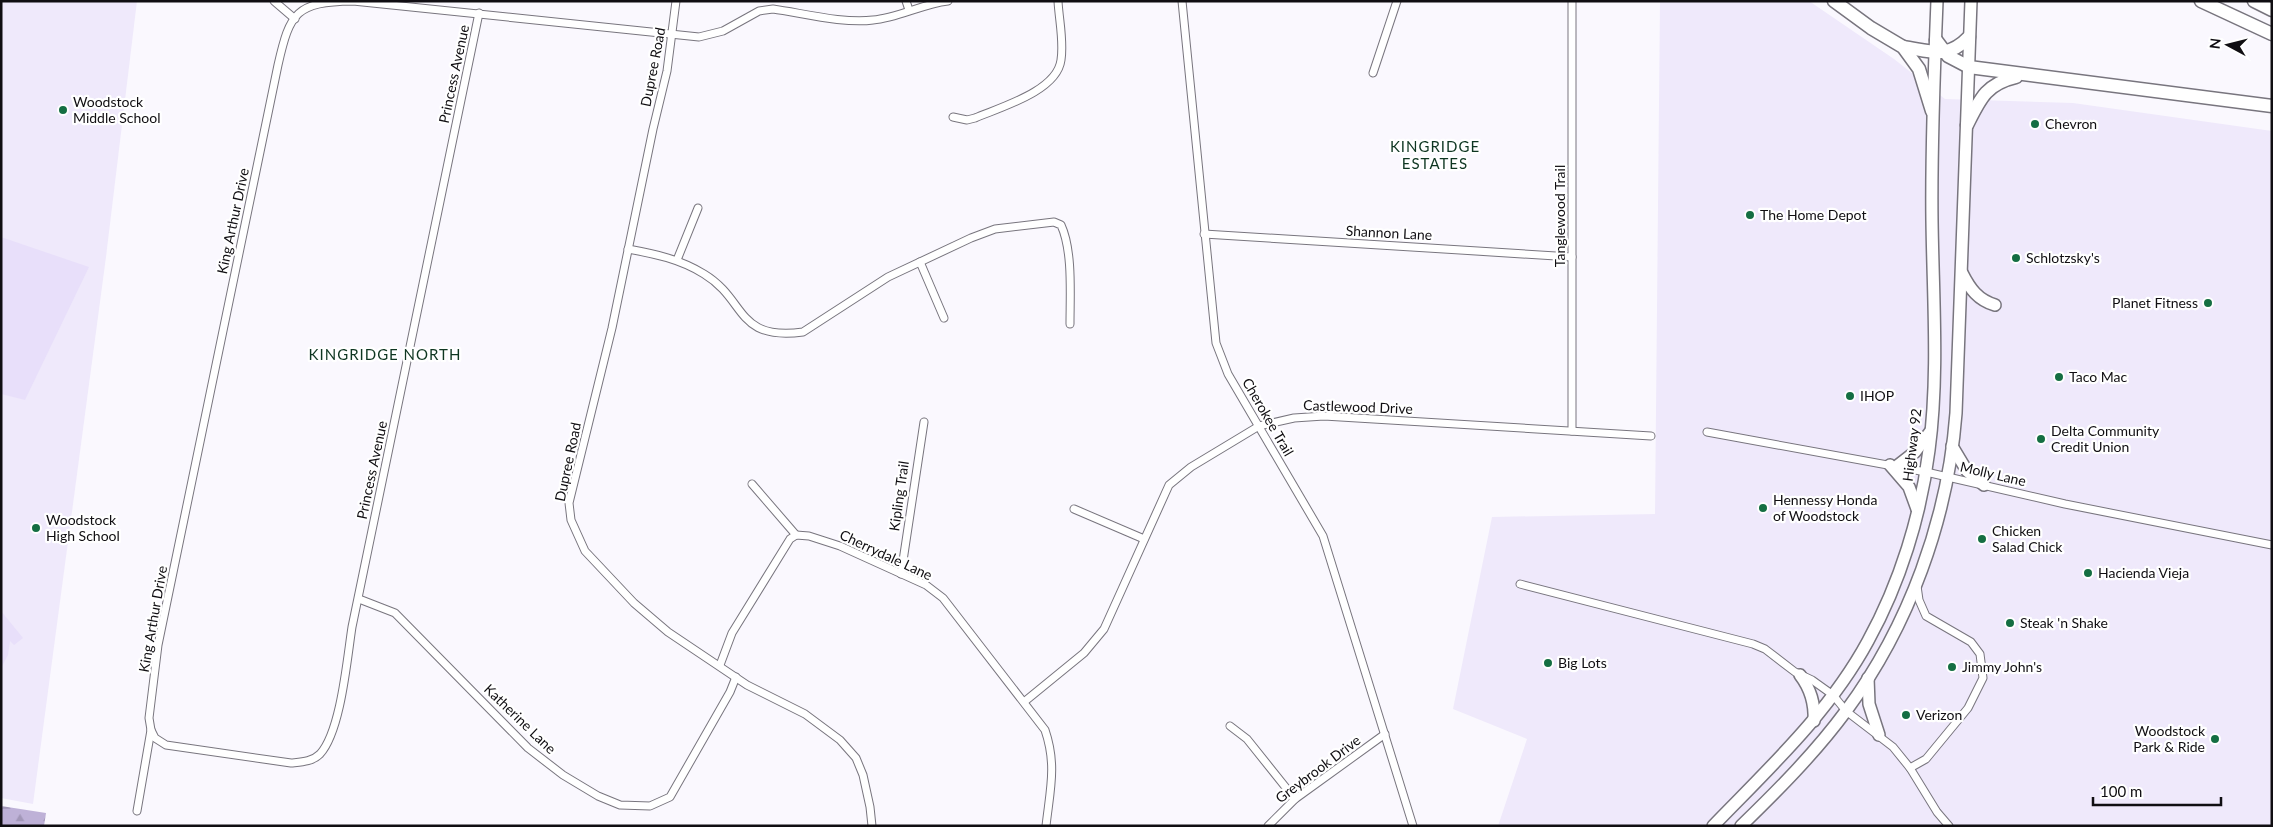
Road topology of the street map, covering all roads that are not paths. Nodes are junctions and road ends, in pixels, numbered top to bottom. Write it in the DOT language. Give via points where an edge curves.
graph roads {
  1 [pos="274,1"];
  2 [pos="676,1"];
  3 [pos="906,1"];
  4 [pos="948,1"];
  5 [pos="1058,1"];
  6 [pos="1182,1"];
  7 [pos="1397,1"];
  8 [pos="1572,1"];
  9 [pos="1834,1"];
  10 [pos="1937,1"];
  11 [pos="1971,1"];
  12 [pos="2202,1"];
  13 [pos="2254,1"];
  14 [pos="909,10"];
  15 [pos="2272,10"];
  16 [pos="479,13"];
  17 [pos="294,18"];
  18 [pos="673,34"];
  19 [pos="2272,34"];
  20 [pos="1969,37"];
  21 [pos="1936,40"];
  22 [pos="1903,47"];
  23 [pos="1940,53"];
  24 [pos="1968,67"];
  25 [pos="1373,73"];
  26 [pos="2021,76"];
  27 [pos="2272,106"];
  28 [pos="1932,111"];
  29 [pos="953,117"];
  30 [pos="1967,125"];
  31 [pos="698,208"];
  32 [pos="1204,234"];
  33 [pos="628,249"];
  34 [pos="1572,257"];
  35 [pos="677,260"];
  36 [pos="920,262"];
  37 [pos="1961,271"];
  38 [pos="1995,305"];
  39 [pos="944,318"];
  40 [pos="1070,324"];
  41 [pos="924,422"];
  42 [pos="1260,426"];
  43 [pos="1931,430"];
  44 [pos="1572,431"];
  45 [pos="1707,432"];
  46 [pos="1651,436"];
  47 [pos="1952,446"];
  48 [pos="1893,466"];
  49 [pos="1926,472"];
  50 [pos="1947,476"];
  51 [pos="752,484"];
  52 [pos="1984,485"];
  53 [pos="1074,509"];
  54 [pos="1918,510"];
  55 [pos="796,535"];
  56 [pos="1144,539"];
  57 [pos="2272,545"];
  58 [pos="901,574"];
  59 [pos="1916,583"];
  60 [pos="1520,584"];
  61 [pos="358,599"];
  62 [pos="720,666"];
  63 [pos="1800,675"];
  64 [pos="736,677"];
  65 [pos="1868,678"];
  66 [pos="1833,695"];
  67 [pos="1024,702"];
  68 [pos="1846,710"];
  69 [pos="1814,721"];
  70 [pos="1230,726"];
  71 [pos="151,730"];
  72 [pos="1385,734"];
  73 [pos="1879,735"];
  74 [pos="1910,768"];
  75 [pos="1295,799"];
  76 [pos="137,811"];
  77 [pos="872,826"];
  78 [pos="1046,826"];
  79 [pos="1268,826"];
  80 [pos="1413,826"];
  81 [pos="1713,826"];
  82 [pos="1741,826"];
  83 [pos="1949,826"];
  1 -- 17 [label="street"];
  2 -- 18 [label="street, Dupree Road"];
  3 -- 14 [label="street"];
  4 -- 14 [label="street"];
  5 -- 29 [label="street" via="1061,60 1053,79 1036,91 975,118"];
  6 -- 32 [label="street, Cherokee Trail"];
  7 -- 25 [label="street"];
  8 -- 34 [label="street, Tanglewood Trail"];
  9 -- 22 [label="highway"];
  10 -- 21 [label="main road"];
  11 -- 20 [label="main road"];
  12 -- 19 [label="highway"];
  13 -- 15 [label="highway"];
  14 -- 18 [label="street" via="863,21 773,9 759,11 723,31 699,37"];
  16 -- 17 [label="street" via="352,1 322,2 306,8"];
  16 -- 18 [label="street"];
  16 -- 61 [label="street, Princess Avenue"];
  17 -- 71 [label="street, King Arthur Drive" via="284,38 278,65 158,645 149,718"];
  18 -- 33 [label="street, Dupree Road"];
  20 -- 23 [label="highway" via="1962,45"];
  20 -- 24 [label="main road"];
  21 -- 23 [label="highway"];
  22 -- 23 [label="highway"];
  22 -- 28 [label="highway" via="1919,69"];
  23 -- 24 [label="highway"];
  23 -- 28 [label="main road, Highway 92"];
  24 -- 26 [label="highway"];
  24 -- 30 [label="main road"];
  26 -- 27 [label="highway"];
  26 -- 30 [label="highway" via="2005,79 1990,87"];
  28 -- 43 [label="main road, Highway 92"];
  30 -- 37 [label="main road"];
  31 -- 35 [label="street"];
  32 -- 34 [label="street, Shannon Lane"];
  32 -- 42 [label="street, Cherokee Trail" via="1216,343 1225,366"];
  33 -- 35 [label="street"];
  33 -- 62 [label="street, Dupree Road" via="569,503 571,520 585,551 634,603 668,632"];
  34 -- 44 [label="street, Tanglewood Trail"];
  35 -- 36 [label="street" via="721,287 746,320 758,328 788,334 803,332 880,282"];
  36 -- 39 [label="street"];
  36 -- 40 [label="street" via="995,229 1054,222 1065,232"];
  37 -- 38 [label="main road" via="1974,293"];
  37 -- 47 [label="main road" via="1957,399"];
  41 -- 58 [label="street, Kipling Trail"];
  42 -- 44 [label="street, Castlewood Drive" via="1294,418 1324,416"];
  42 -- 56 [label="street, Castlewood Drive" via="1192,467 1169,485"];
  42 -- 72 [label="street, Cherokee Trail" via="1323,536"];
  43 -- 48 [label="main road" via="1916,452"];
  43 -- 49 [label="main road, Highway 92"];
  44 -- 46 [label="street, Castlewood Drive"];
  45 -- 48 [label="street, Molly Lane"];
  47 -- 50 [label="main road"];
  47 -- 52 [label="main road" via="1967,471"];
  48 -- 49 [label="street, Molly Lane"];
  48 -- 54 [label="main road" via="1908,487"];
  49 -- 50 [label="street, Molly Lane"];
  49 -- 54 [label="main road, Highway 92"];
  50 -- 52 [label="street, Molly Lane"];
  50 -- 59 [label="main road" via="1933,535"];
  51 -- 55 [label="street"];
  52 -- 57 [label="street, Molly Lane"];
  53 -- 56 [label="street"];
  54 -- 66 [label="main road, Highway 92" via="1885,606 1868,642"];
  55 -- 58 [label="street, Cherrydale Lane" via="840,546"];
  55 -- 62 [label="street" via="790,539 732,633"];
  56 -- 67 [label="street, Castlewood Drive" via="1111,614 1095,641"];
  58 -- 67 [label="street, Cherrydale Lane" via="943,598"];
  59 -- 65 [label="main road"];
  59 -- 74 [label="street" via="1926,616 1971,642 1980,654 1983,678 1962,716 1926,759"];
  60 -- 63 [label="street" via="1753,644 1766,649"];
  61 -- 64 [label="street, Katherine Lane" via="396,613 528,748 563,775 620,805 650,806 670,797"];
  61 -- 71 [label="street, Princess Avenue" via="340,704 328,742 319,755 307,762 291,763 175,746 154,738"];
  62 -- 64 [label="street, Dupree Road"];
  63 -- 66 [label="street"];
  63 -- 69 [label="main road" via="1812,699"];
  64 -- 77 [label="street, Dupree Road" via="805,714 840,740 856,758 863,775"];
  65 -- 68 [label="main road"];
  65 -- 73 [label="main road" via="1869,704"];
  66 -- 68 [label="street"];
  66 -- 69 [label="main road, Highway 92"];
  67 -- 78 [label="street, Cherrydale Lane" via="1045,730 1052,749"];
  68 -- 73 [label="street"];
  68 -- 82 [label="main road" via="1797,769"];
  69 -- 81 [label="main road, Highway 92"];
  70 -- 75 [label="street" via="1247,739"];
  71 -- 76 [label="street, King Arthur Drive"];
  72 -- 75 [label="street, Greybrook Drive"];
  72 -- 80 [label="street, Cherokee Trail"];
  73 -- 74 [label="street"];
  74 -- 83 [label="street"];
  75 -- 79 [label="street, Greybrook Drive"];
}
